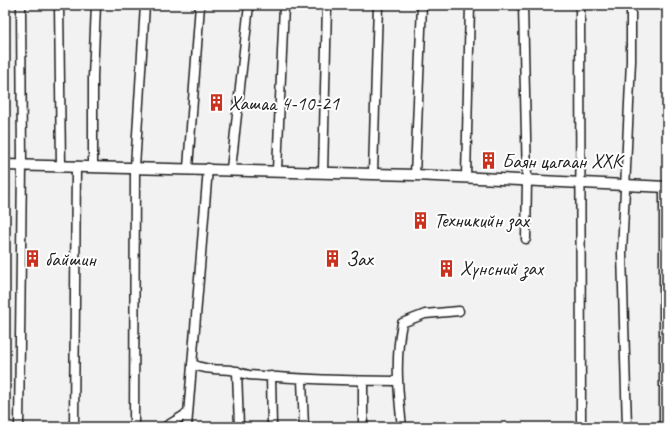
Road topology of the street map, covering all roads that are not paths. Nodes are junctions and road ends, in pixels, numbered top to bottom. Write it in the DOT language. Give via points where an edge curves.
graph roads {
  1 [pos="22,5"];
  2 [pos="59,5"];
  3 [pos="96,5"];
  4 [pos="145,5"];
  5 [pos="200,5"];
  6 [pos="249,5"];
  7 [pos="284,5"];
  8 [pos="327,5"];
  9 [pos="378,5"];
  10 [pos="422,5"];
  11 [pos="470,5"];
  12 [pos="523,5"];
  13 [pos="580,5"];
  14 [pos="631,5"];
  15 [pos="5,165"];
  16 [pos="22,165"];
  17 [pos="61,166"];
  18 [pos="76,166"];
  19 [pos="93,166"];
  20 [pos="134,167"];
  21 [pos="188,168"];
  22 [pos="208,168"];
  23 [pos="231,169"];
  24 [pos="276,170"];
  25 [pos="323,172"];
  26 [pos="373,173"];
  27 [pos="415,175"];
  28 [pos="466,177"];
  29 [pos="527,180"];
  30 [pos="582,182"];
  31 [pos="624,186"];
  32 [pos="666,187"];
  33 [pos="526,239"];
  34 [pos="459,311"];
  35 [pos="192,364"];
  36 [pos="237,371"];
  37 [pos="271,376"];
  38 [pos="302,380"];
  39 [pos="363,381"];
  40 [pos="396,381"];
  41 [pos="188,413"];
  42 [pos="19,427"];
  43 [pos="74,427"];
  44 [pos="134,427"];
  45 [pos="165,427"];
  46 [pos="187,427"];
  47 [pos="238,427"];
  48 [pos="272,427"];
  49 [pos="304,427"];
  50 [pos="363,427"];
  51 [pos="402,427"];
  52 [pos="580,427"];
  53 [pos="627,427"];
  54 [pos="664,427"];
  1 -- 16 [label="street"];
  2 -- 17 [label="street"];
  3 -- 19 [label="street"];
  4 -- 20 [label="street"];
  5 -- 21 [label="street"];
  6 -- 23 [label="street"];
  7 -- 24 [label="street"];
  8 -- 25 [label="street"];
  9 -- 26 [label="street"];
  10 -- 27 [label="street"];
  11 -- 28 [label="street"];
  12 -- 29 [label="street"];
  13 -- 30 [label="street"];
  14 -- 31 [label="street" via="631,61"];
  15 -- 16 [label="main road"];
  16 -- 17 [label="main road"];
  16 -- 42 [label="street"];
  17 -- 18 [label="main road"];
  18 -- 19 [label="main road"];
  18 -- 43 [label="street"];
  19 -- 20 [label="main road"];
  20 -- 21 [label="main road"];
  20 -- 44 [label="street"];
  21 -- 22 [label="main road"];
  22 -- 23 [label="main road"];
  22 -- 35 [label="street"];
  23 -- 24 [label="main road"];
  24 -- 25 [label="main road"];
  25 -- 26 [label="main road"];
  26 -- 27 [label="main road"];
  27 -- 28 [label="main road"];
  28 -- 29 [label="main road"];
  29 -- 30 [label="main road"];
  29 -- 33 [label="street"];
  30 -- 31 [label="main road"];
  30 -- 52 [label="street"];
  31 -- 32 [label="main road"];
  31 -- 53 [label="street" via="622,253"];
  32 -- 54 [label="street"];
  34 -- 40 [label="street" via="425,314 402,323"];
  35 -- 36 [label="street" via="201,368"];
  35 -- 41 [label="street"];
  36 -- 37 [label="street" via="243,374"];
  36 -- 47 [label="street"];
  37 -- 39 [label="street"];
  37 -- 48 [label="street"];
  38 -- 49 [label="street"];
  39 -- 40 [label="street"];
  39 -- 50 [label="street"];
  40 -- 51 [label="street"];
  41 -- 45 [label="street"];
  41 -- 46 [label="street"];
}
